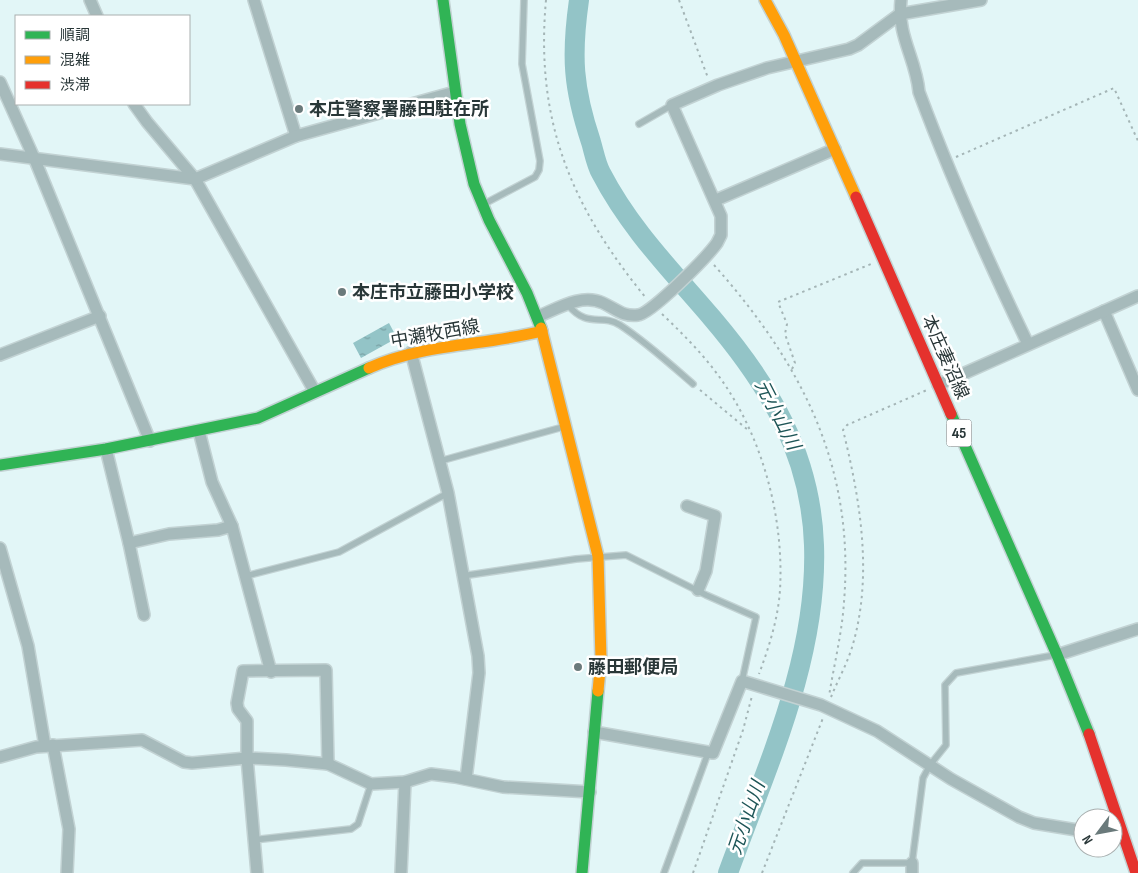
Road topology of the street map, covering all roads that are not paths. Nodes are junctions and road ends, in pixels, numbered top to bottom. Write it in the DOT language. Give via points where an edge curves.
graph roads {
  1 [pos="90,0"];
  2 [pos="254,0"];
  3 [pos="443,0"];
  4 [pos="524,0"];
  5 [pos="765,0"];
  6 [pos="901,0"];
  7 [pos="981,0"];
  8 [pos="900,14"];
  9 [pos="97,15"];
  10 [pos="796,60"];
  11 [pos="0,82"];
  12 [pos="455,92"];
  13 [pos="135,105"];
  14 [pos="672,105"];
  15 [pos="639,124"];
  16 [pos="296,136"];
  17 [pos="836,149"];
  18 [pos="0,154"];
  19 [pos="35,160"];
  20 [pos="195,179"];
  21 [pos="716,200"];
  22 [pos="482,205"];
  23 [pos="1138,296"];
  24 [pos="568,305"];
  25 [pos="1104,311"];
  26 [pos="100,316"];
  27 [pos="537,317"];
  28 [pos="542,331"];
  29 [pos="1028,344"];
  30 [pos="411,352"];
  31 [pos="0,355"];
  32 [pos="693,384"];
  33 [pos="938,385"];
  34 [pos="1138,390"];
  35 [pos="315,392"];
  36 [pos="566,426"];
  37 [pos="199,431"];
  38 [pos="150,440"];
  39 [pos="106,450"];
  40 [pos="440,461"];
  41 [pos="0,465"];
  42 [pos="448,493"];
  43 [pos="687,506"];
  44 [pos="232,526"];
  45 [pos="129,543"];
  46 [pos="0,548"];
  47 [pos="598,556"];
  48 [pos="246,576"];
  49 [pos="462,576"];
  50 [pos="698,590"];
  51 [pos="144,615"];
  52 [pos="1138,629"];
  53 [pos="1057,655"];
  54 [pos="271,672"];
  55 [pos="742,681"];
  56 [pos="594,732"];
  57 [pos="49,746"];
  58 [pos="708,753"];
  59 [pos="0,756"];
  60 [pos="247,758"];
  61 [pos="328,764"];
  62 [pos="930,765"];
  63 [pos="466,779"];
  64 [pos="405,782"];
  65 [pos="371,784"];
  66 [pos="590,792"];
  67 [pos="1112,808"];
  68 [pos="1073,829"];
  69 [pos="1123,838"];
  70 [pos="253,840"];
  71 [pos="912,868"];
  72 [pos="67,873"];
  73 [pos="257,873"];
  74 [pos="400,873"];
  75 [pos="582,873"];
  76 [pos="664,873"];
  77 [pos="853,873"];
  78 [pos="1136,873"];
  1 -- 9 [label="street"];
  2 -- 16 [label="street"];
  3 -- 12 [label="main road"];
  4 -- 22 [label="lane" via="522,64 539,170 535,177"];
  5 -- 10 [label="main road, 本庄妻沼線 / 45"];
  6 -- 8 [label="street"];
  7 -- 8 [label="street"];
  8 -- 10 [label="street" via="858,45"];
  8 -- 29 [label="street" via="919,92 945,162"];
  10 -- 14 [label="street"];
  10 -- 17 [label="main road, 本庄妻沼線 / 45"];
  11 -- 19 [label="street"];
  12 -- 16 [label="street"];
  12 -- 22 [label="main road" via="464,143"];
  13 -- 20 [label="street"];
  14 -- 15 [label="lane"];
  14 -- 21 [label="street"];
  16 -- 20 [label="street"];
  17 -- 21 [label="street"];
  17 -- 33 [label="main road, 本庄妻沼線 / 45"];
  18 -- 19 [label="street"];
  19 -- 20 [label="street"];
  19 -- 26 [label="street"];
  20 -- 35 [label="street"];
  21 -- 24 [label="street" via="721,216 721,235 717,243 641,315 623,315 588,299"];
  22 -- 27 [label="main road"];
  23 -- 25 [label="street"];
  24 -- 27 [label="street"];
  24 -- 32 [label="lane" via="584,319 619,324"];
  25 -- 29 [label="street"];
  25 -- 34 [label="street"];
  26 -- 31 [label="street"];
  26 -- 38 [label="street"];
  27 -- 28 [label="main road"];
  28 -- 30 [label="main road, 中瀬牧西線" via="516,338"];
  28 -- 36 [label="main road"];
  29 -- 33 [label="street"];
  30 -- 35 [label="main road, 中瀬牧西線"];
  30 -- 40 [label="street"];
  33 -- 53 [label="main road, 本庄妻沼線 / 45"];
  35 -- 37 [label="main road, 中瀬牧西線" via="258,418"];
  36 -- 40 [label="lane"];
  36 -- 47 [label="main road"];
  37 -- 38 [label="main road, 中瀬牧西線"];
  37 -- 44 [label="street" via="210,477"];
  38 -- 39 [label="main road, 中瀬牧西線"];
  39 -- 41 [label="main road, 中瀬牧西線"];
  39 -- 45 [label="street"];
  40 -- 42 [label="street"];
  42 -- 48 [label="lane" via="339,552"];
  42 -- 49 [label="street"];
  43 -- 50 [label="street" via="715,516 706,571"];
  44 -- 45 [label="street"];
  44 -- 48 [label="street"];
  45 -- 51 [label="street"];
  46 -- 57 [label="street" via="28,646"];
  47 -- 49 [label="lane"];
  47 -- 50 [label="lane" via="626,555"];
  47 -- 56 [label="main road" via="601,660"];
  48 -- 54 [label="street"];
  49 -- 63 [label="street" via="479,673"];
  50 -- 55 [label="lane" via="756,617"];
  52 -- 53 [label="street"];
  53 -- 62 [label="lane" via="956,673 950,677 945,685 946,745"];
  53 -- 67 [label="main road, 本庄妻沼線 / 45" via="1080,710"];
  54 -- 60 [label="street" via="243,671 237,703 247,721"];
  54 -- 61 [label="street" via="326,670"];
  55 -- 58 [label="street" via="713,753"];
  55 -- 62 [label="street" via="824,707 876,731"];
  56 -- 58 [label="street"];
  56 -- 66 [label="main road"];
  57 -- 59 [label="street"];
  57 -- 60 [label="street" via="142,740 184,762"];
  57 -- 72 [label="street" via="69,829"];
  58 -- 76 [label="lane"];
  60 -- 61 [label="street"];
  60 -- 70 [label="street"];
  61 -- 65 [label="street"];
  62 -- 68 [label="street" via="1019,817"];
  62 -- 71 [label="lane" via="923,778"];
  63 -- 64 [label="street" via="431,774"];
  63 -- 66 [label="street" via="503,787"];
  64 -- 65 [label="street"];
  64 -- 74 [label="street"];
  65 -- 70 [label="lane" via="358,824 351,829"];
  66 -- 75 [label="main road"];
  69 -- 78 [label="main road, 本庄妻沼線 / 45"];
  70 -- 73 [label="street"];
  71 -- 77 [label="lane" via="862,863"];
}
